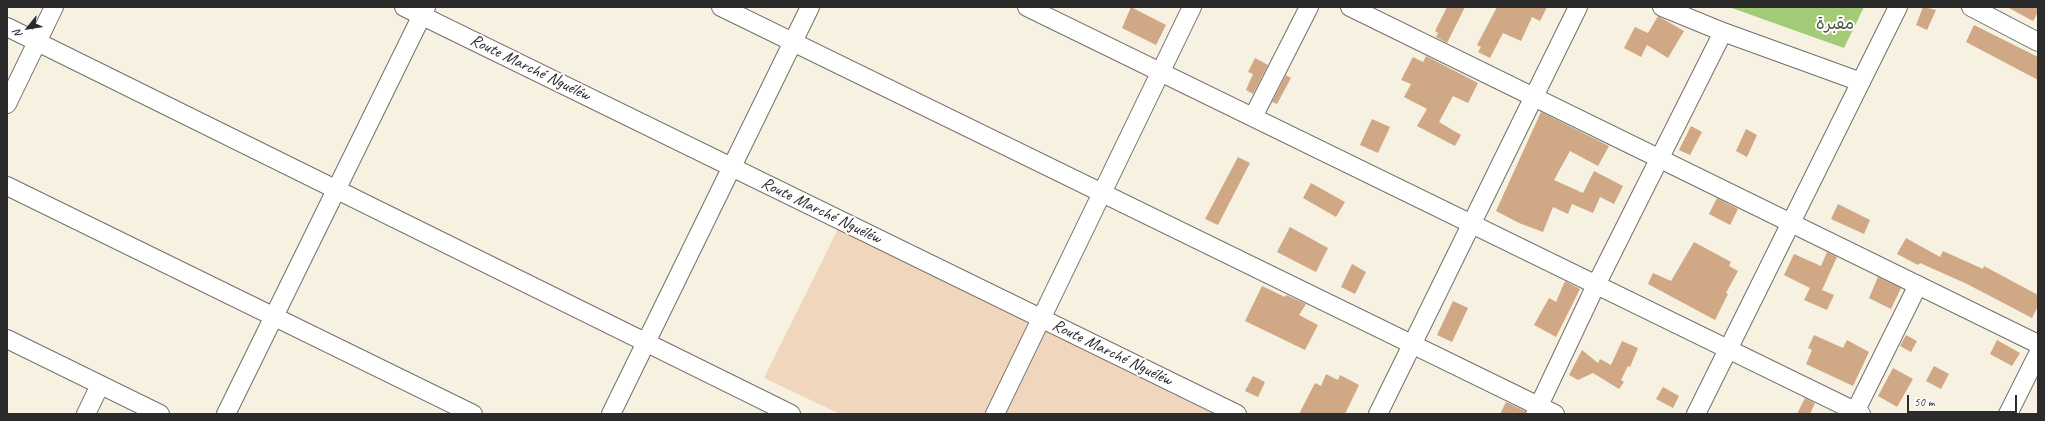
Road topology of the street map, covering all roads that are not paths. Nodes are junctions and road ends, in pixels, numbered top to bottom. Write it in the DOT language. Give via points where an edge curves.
graph roads {
  1 [pos="54,7"];
  2 [pos="404,7"];
  3 [pos="721,7"];
  4 [pos="810,7"];
  5 [pos="1027,7"];
  6 [pos="1192,7"];
  7 [pos="1309,7"];
  8 [pos="1350,7"];
  9 [pos="1578,7"];
  10 [pos="1662,7"];
  11 [pos="1898,7"];
  12 [pos="1971,7"];
  13 [pos="424,11"];
  14 [pos="7,27"];
  15 [pos="1723,32"];
  16 [pos="37,42"];
  17 [pos="793,42"];
  18 [pos="2038,42"];
  19 [pos="1161,72"];
  20 [pos="1861,82"];
  21 [pos="1534,97"];
  22 [pos="7,104"];
  23 [pos="1253,117"];
  24 [pos="1659,158"];
  25 [pos="732,167"];
  26 [pos="7,186"];
  27 [pos="336,189"];
  28 [pos="1103,193"];
  29 [pos="1791,223"];
  30 [pos="1471,224"];
  31 [pos="1596,285"];
  32 [pos="1918,285"];
  33 [pos="273,318"];
  34 [pos="1042,319"];
  35 [pos="7,340"];
  36 [pos="646,342"];
  37 [pos="1412,344"];
  38 [pos="2038,344"];
  39 [pos="1728,349"];
  40 [pos="2038,354"];
  41 [pos="100,385"];
  42 [pos="1543,411"];
  43 [pos="1233,413"];
  44 [pos="1857,413"];
  45 [pos="86,414"];
  46 [pos="160,414"];
  47 [pos="226,414"];
  48 [pos="473,414"];
  49 [pos="611,414"];
  50 [pos="791,414"];
  51 [pos="995,414"];
  52 [pos="1378,414"];
  53 [pos="1696,414"];
  54 [pos="2008,414"];
  1 -- 16 [label="street"];
  2 -- 13 [label="street, Route Marché Nguéléw"];
  3 -- 17 [label="street"];
  4 -- 17 [label="street"];
  5 -- 19 [label="street"];
  6 -- 19 [label="street"];
  7 -- 23 [label="street"];
  8 -- 21 [label="street"];
  9 -- 21 [label="street"];
  10 -- 15 [label="street"];
  11 -- 20 [label="street"];
  12 -- 18 [label="street"];
  13 -- 25 [label="street, Route Marché Nguéléw"];
  13 -- 27 [label="street"];
  14 -- 16 [label="street"];
  15 -- 20 [label="street"];
  15 -- 24 [label="street"];
  16 -- 22 [label="street"];
  16 -- 27 [label="street"];
  17 -- 25 [label="street"];
  17 -- 28 [label="street"];
  19 -- 23 [label="street"];
  19 -- 28 [label="street"];
  20 -- 29 [label="street"];
  21 -- 24 [label="street"];
  21 -- 30 [label="street"];
  23 -- 30 [label="street"];
  24 -- 29 [label="street"];
  24 -- 31 [label="street"];
  25 -- 34 [label="street, Route Marché Nguéléw"];
  25 -- 36 [label="street"];
  26 -- 33 [label="street"];
  27 -- 33 [label="street"];
  27 -- 36 [label="street"];
  28 -- 34 [label="street"];
  28 -- 37 [label="street"];
  29 -- 32 [label="street"];
  29 -- 39 [label="street"];
  30 -- 31 [label="street"];
  30 -- 37 [label="street"];
  31 -- 39 [label="street"];
  31 -- 42 [label="street"];
  32 -- 38 [label="street"];
  32 -- 44 [label="street"];
  33 -- 47 [label="street"];
  33 -- 48 [label="street"];
  34 -- 43 [label="street, Route Marché Nguéléw"];
  34 -- 51 [label="street"];
  35 -- 41 [label="street"];
  36 -- 49 [label="street"];
  36 -- 50 [label="street"];
  37 -- 42 [label="street"];
  37 -- 52 [label="street"];
  39 -- 44 [label="street"];
  39 -- 53 [label="street"];
  40 -- 54 [label="street"];
  41 -- 45 [label="street"];
  41 -- 46 [label="street"];
}
